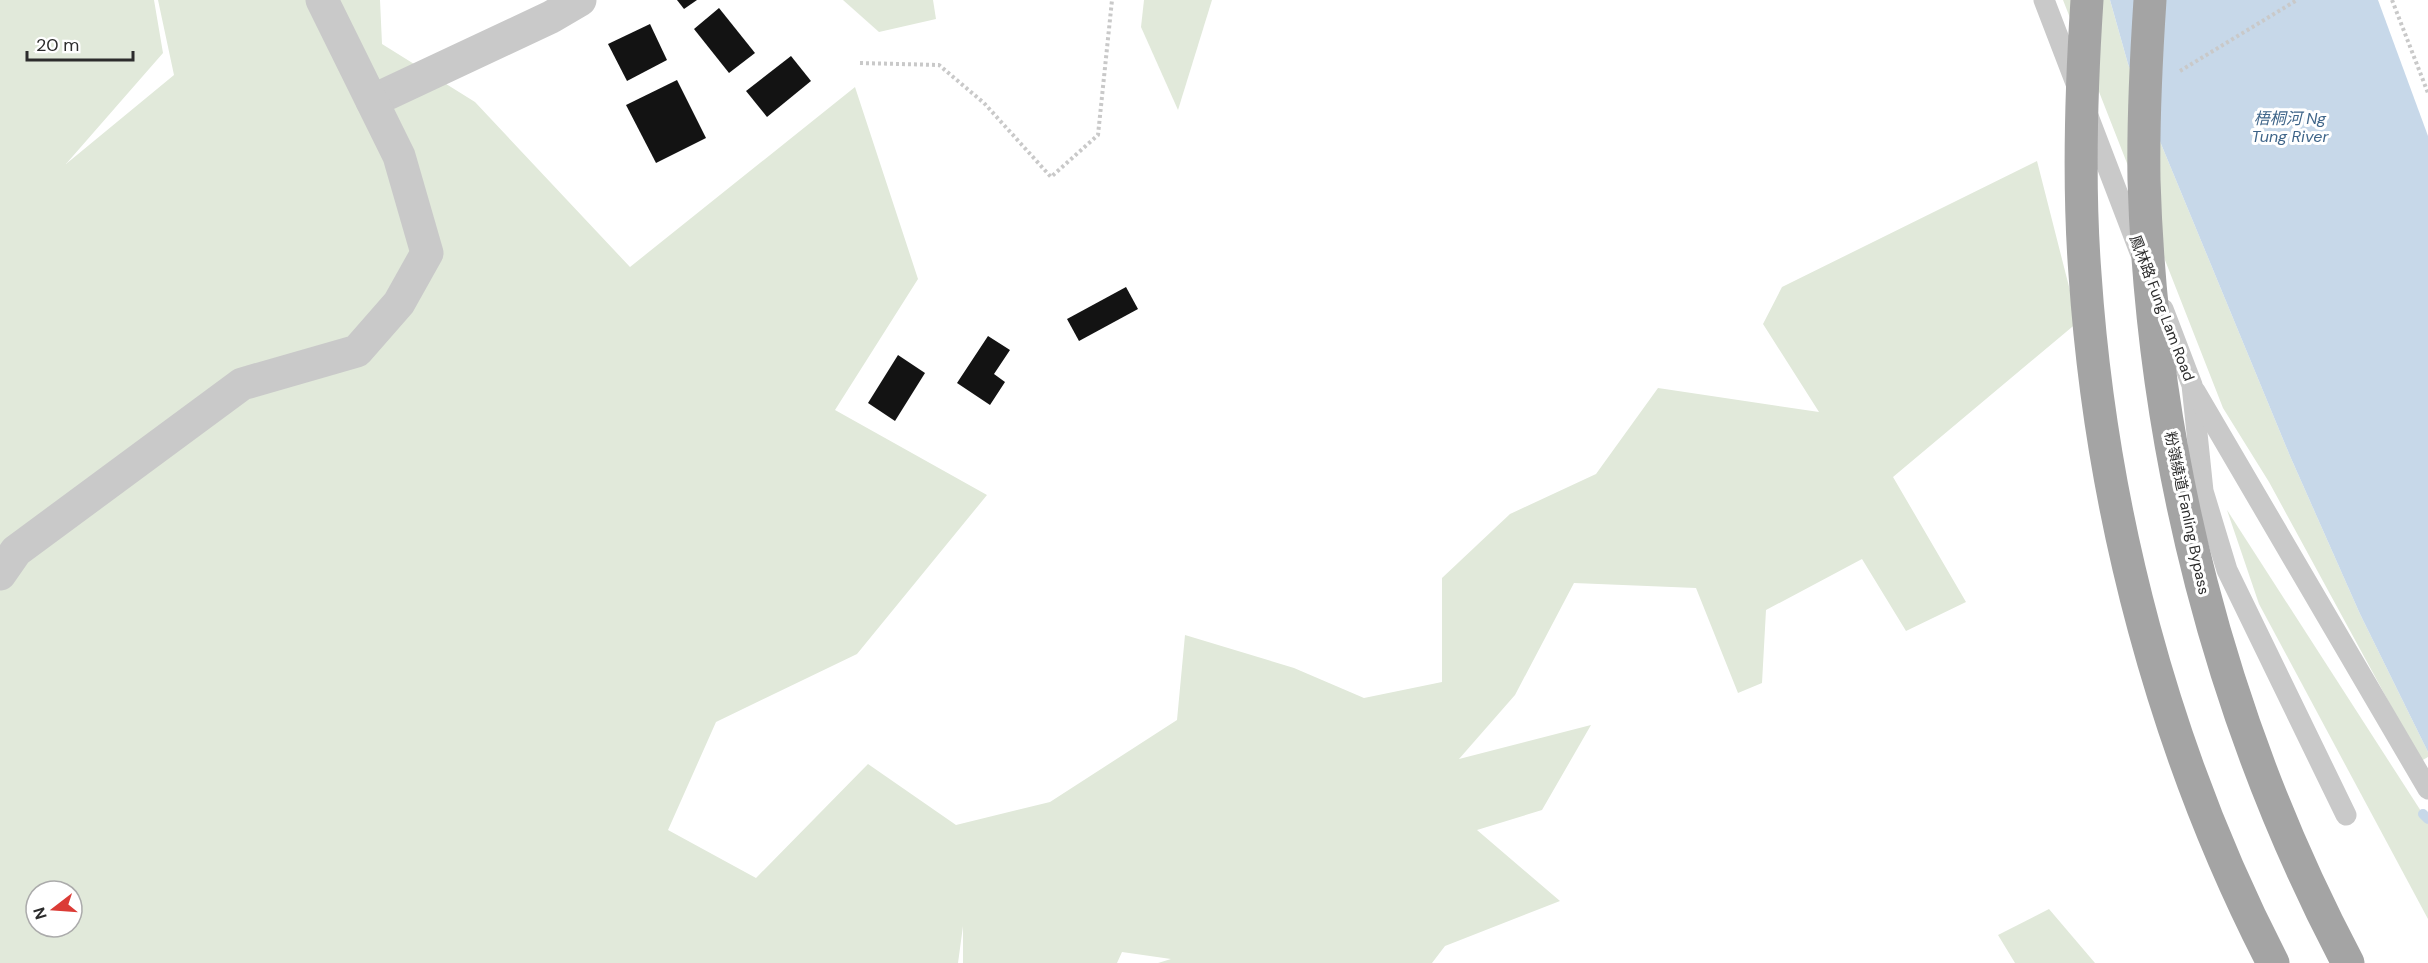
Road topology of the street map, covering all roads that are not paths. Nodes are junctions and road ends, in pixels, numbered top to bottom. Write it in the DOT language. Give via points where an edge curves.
graph roads {
  1 [pos="321,0"];
  2 [pos="580,0"];
  3 [pos="2044,0"];
  4 [pos="2087,0"];
  5 [pos="2150,0"];
  6 [pos="372,101"];
  7 [pos="2192,385"];
  8 [pos="0,574"];
  9 [pos="2428,789"];
  10 [pos="2346,815"];
  11 [pos="2273,963"];
  12 [pos="2348,963"];
  1 -- 6 [label="street"];
  2 -- 6 [label="street"];
  3 -- 7 [label="lane, 鳳林路 Fung Lam Road"];
  4 -- 11 [label="main road" via="2081,172 2085,274 2094,379 2109,476 2140,609 2189,767"];
  5 -- 12 [label="main road, 粉嶺繞道 Fanling Bypass" via="2144,178 2148,262 2174,465 2200,576 2256,759 2292,847"];
  6 -- 8 [label="street" via="399,156 427,254 399,303 357,351 242,384 16,551"];
  7 -- 9 [label="lane"];
  7 -- 10 [label="lane, 鳳林路 Fung Lam Road" via="2203,491 2227,570"];
}
